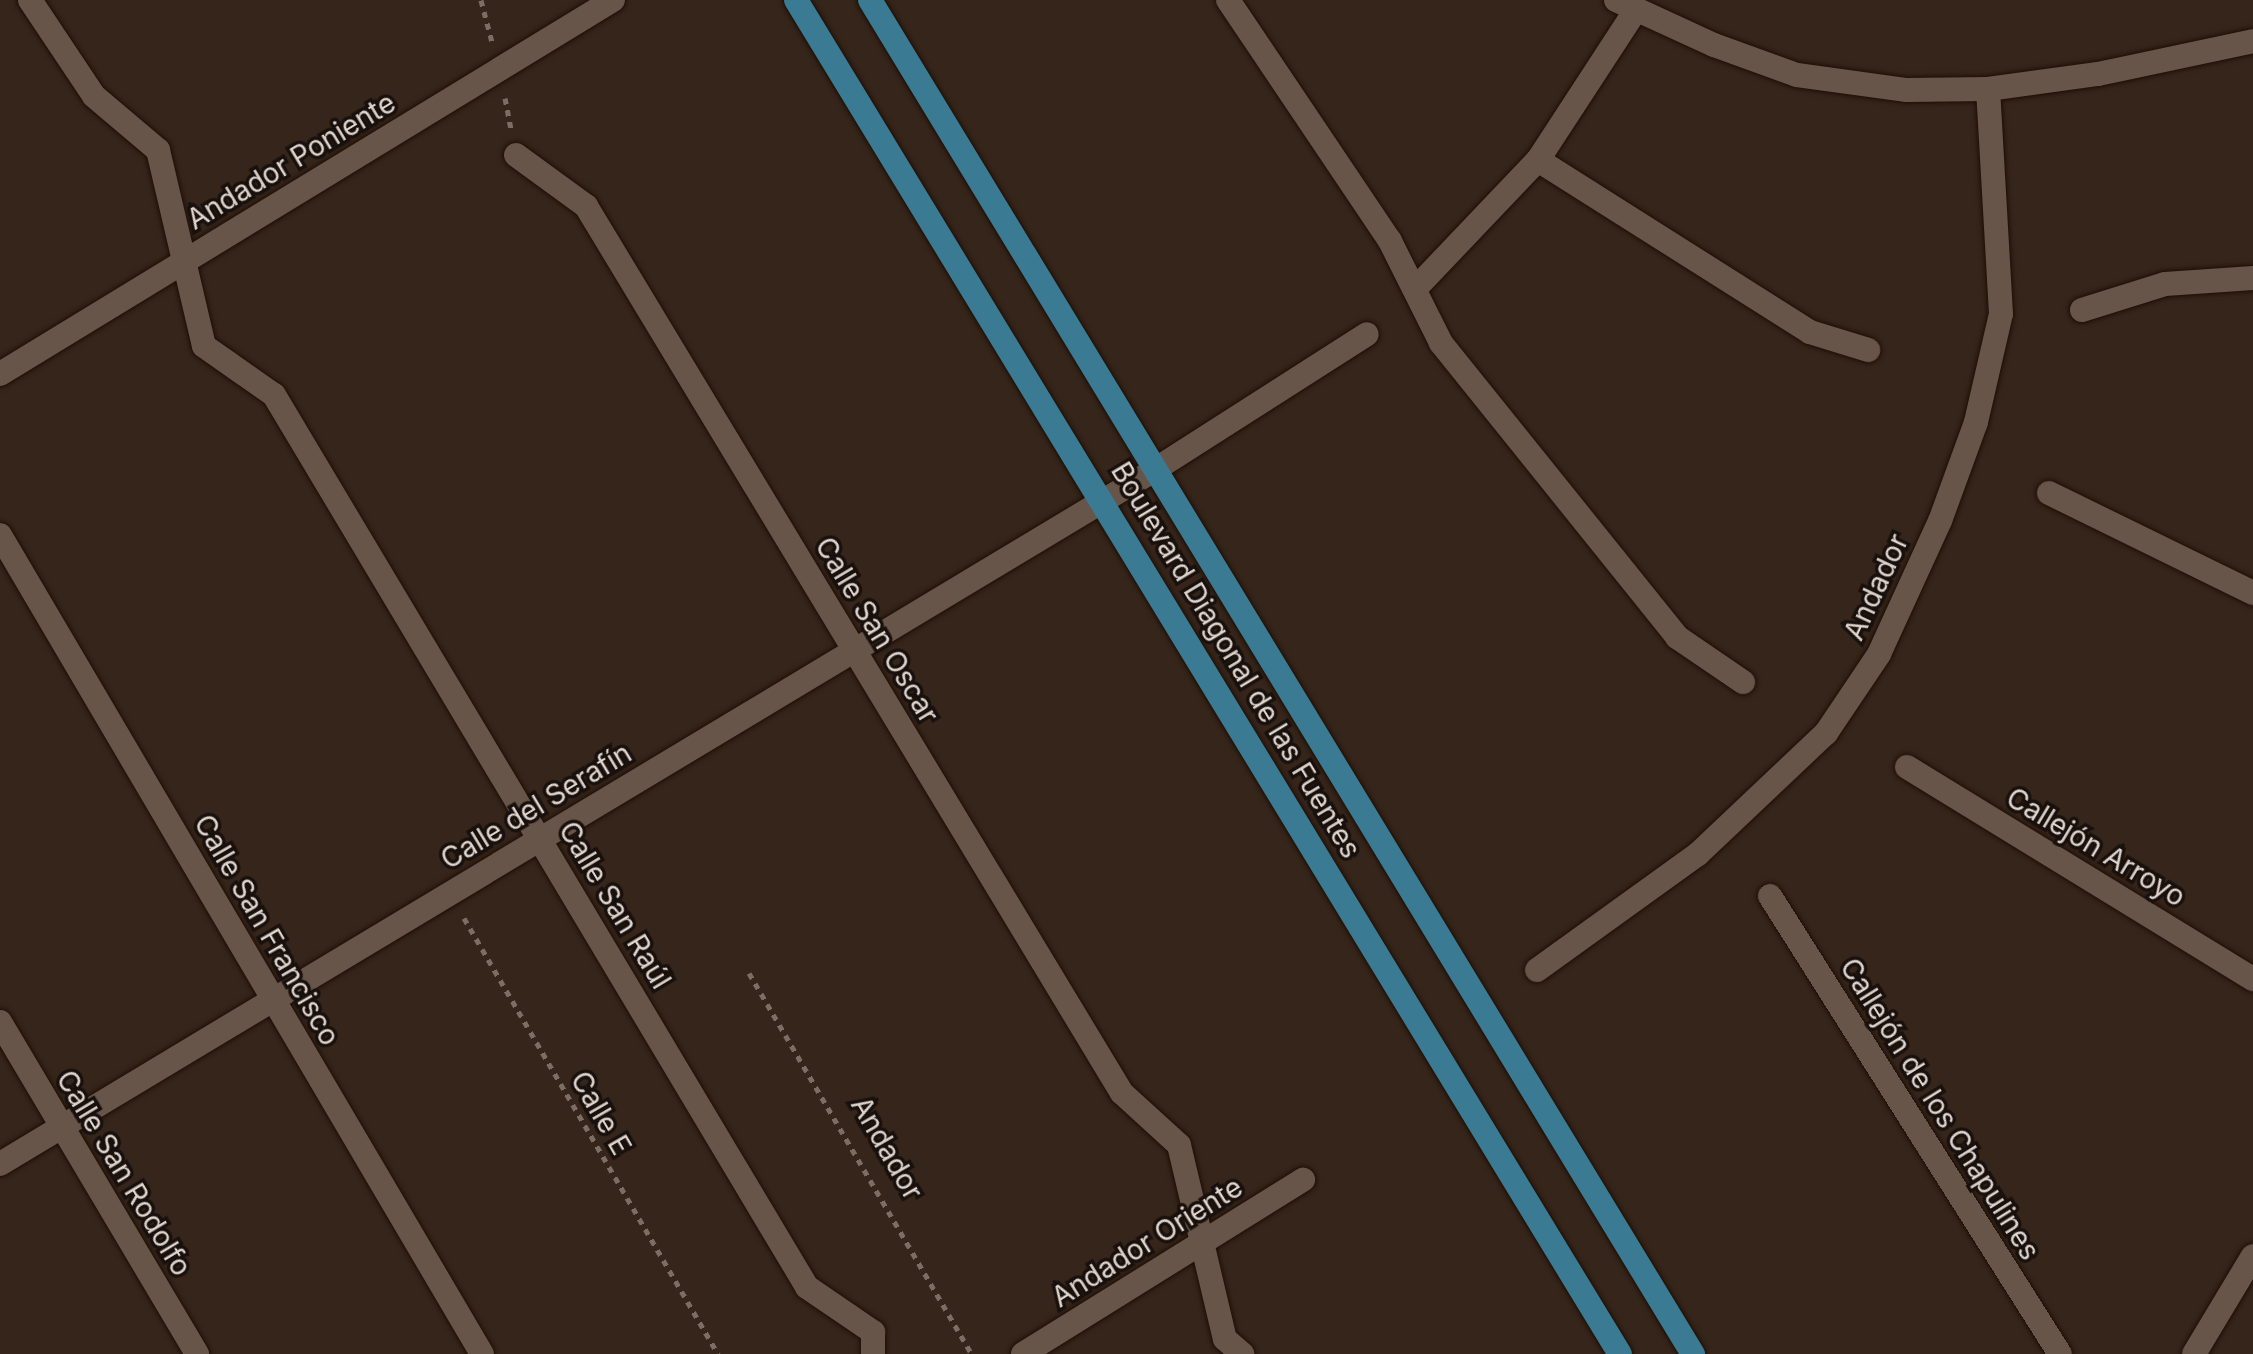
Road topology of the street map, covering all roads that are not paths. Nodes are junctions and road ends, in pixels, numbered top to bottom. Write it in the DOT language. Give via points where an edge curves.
graph roads {
  1 [pos="30,0"];
  2 [pos="613,0"];
  3 [pos="796,0"];
  4 [pos="870,0"];
  5 [pos="1228,0"];
  6 [pos="1626,6"];
  7 [pos="2253,41"];
  8 [pos="1988,89"];
  9 [pos="516,155"];
  10 [pos="1538,160"];
  11 [pos="184,262"];
  12 [pos="2253,278"];
  13 [pos="1415,289"];
  14 [pos="2082,310"];
  15 [pos="1367,334"];
  16 [pos="1868,350"];
  17 [pos="0,374"];
  18 [pos="1156,469"];
  19 [pos="2049,493"];
  20 [pos="1103,499"];
  21 [pos="0,535"];
  22 [pos="2253,593"];
  23 [pos="854,650"];
  24 [pos="1743,682"];
  25 [pos="1907,767"];
  26 [pos="541,838"];
  27 [pos="1770,896"];
  28 [pos="1537,970"];
  29 [pos="2253,979"];
  30 [pos="273,999"];
  31 [pos="0,1022"];
  32 [pos="62,1126"];
  33 [pos="0,1164"];
  34 [pos="1303,1180"];
  35 [pos="1202,1243"];
  36 [pos="2253,1256"];
  37 [pos="873,1343"];
  38 [pos="1234,1346"];
  39 [pos="197,1354"];
  40 [pos="482,1354"];
  41 [pos="1023,1354"];
  42 [pos="1620,1354"];
  43 [pos="1693,1354"];
  44 [pos="2060,1354"];
  45 [pos="2194,1354"];
  1 -- 11 [label="street" via="94,96 158,150"];
  2 -- 11 [label="street, Andador Poniente"];
  3 -- 20 [label="main road, Boulevard Diagonal de las Fuentes"];
  4 -- 18 [label="main road, Boulevard Diagonal de las Fuentes"];
  5 -- 13 [label="street" via="1390,241"];
  6 -- 8 [label="street" via="1797,75 1907,90"];
  6 -- 10 [label="street"];
  7 -- 8 [label="street" via="2098,74"];
  8 -- 28 [label="street, Andador" via="2001,314 1976,422 1940,521 1879,654 1826,733 1698,854"];
  9 -- 23 [label="street, Calle San Oscar" via="586,206"];
  10 -- 13 [label="street"];
  10 -- 16 [label="street" via="1810,332"];
  11 -- 17 [label="street, Andador Poniente"];
  11 -- 26 [label="street, Calle San Raúl" via="204,346 274,395"];
  12 -- 14 [label="street" via="2165,284"];
  13 -- 24 [label="street" via="1441,343 1677,637"];
  15 -- 18 [label="street, Calle del Serafín"];
  18 -- 20 [label="street, Calle del Serafín"];
  18 -- 43 [label="main road, Boulevard Diagonal de las Fuentes"];
  19 -- 22 [label="street"];
  20 -- 23 [label="street, Calle del Serafín"];
  20 -- 42 [label="main road, Boulevard Diagonal de las Fuentes"];
  21 -- 30 [label="street, Calle San Francisco"];
  23 -- 26 [label="street, Calle del Serafín"];
  23 -- 35 [label="street, Calle San Oscar" via="1122,1093 1179,1145"];
  25 -- 29 [label="street, Callejón Arroyo"];
  26 -- 30 [label="street, Calle del Serafín"];
  26 -- 37 [label="street, Calle San Raúl" via="807,1287"];
  27 -- 44 [label="street, Callejón de los Chapulines"];
  30 -- 32 [label="street, Calle del Serafín"];
  30 -- 40 [label="street, Calle San Francisco"];
  31 -- 32 [label="street, Calle San Rodolfo"];
  32 -- 33 [label="street, Calle del Serafín"];
  32 -- 39 [label="street, Calle San Rodolfo"];
  34 -- 35 [label="street, Andador Oriente"];
  35 -- 38 [label="street"];
  35 -- 41 [label="street, Andador Oriente"];
  36 -- 45 [label="street"];
}
